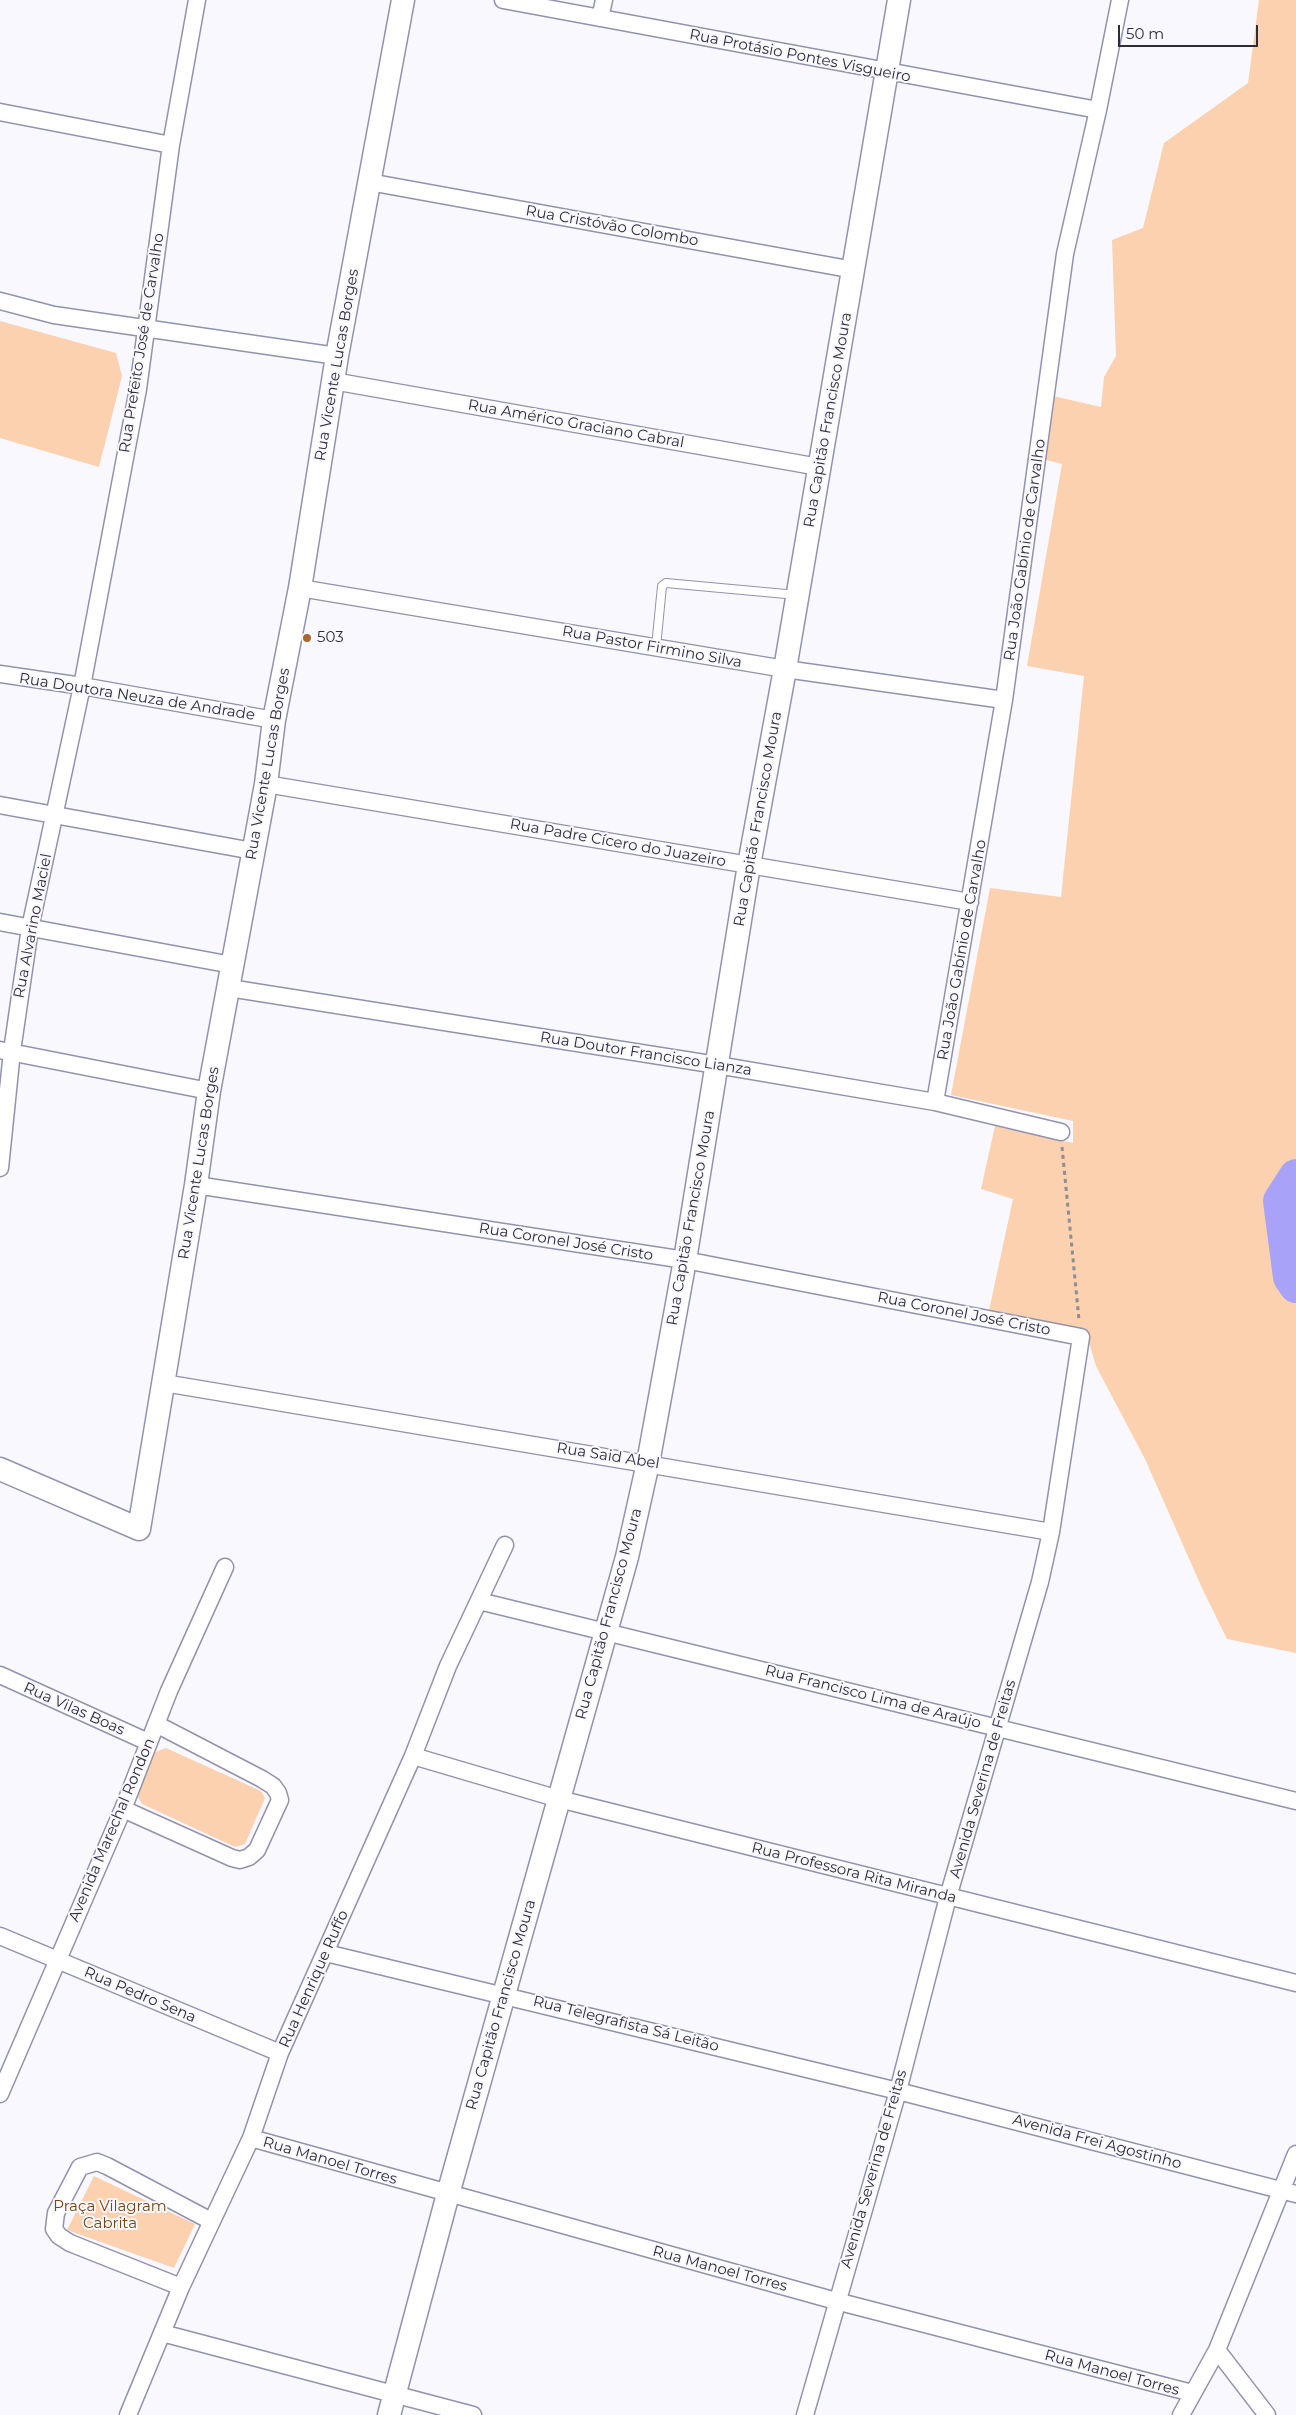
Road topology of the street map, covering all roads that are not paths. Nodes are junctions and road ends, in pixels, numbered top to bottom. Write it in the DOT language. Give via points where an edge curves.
graph roads {
  1 [pos="198,0"];
  2 [pos="403,0"];
  3 [pos="503,0"];
  4 [pos="604,0"];
  5 [pos="899,0"];
  6 [pos="1120,0"];
  7 [pos="600,18"];
  8 [pos="886,72"];
  9 [pos="1098,110"];
  10 [pos="0,112"];
  11 [pos="170,145"];
  12 [pos="369,182"];
  13 [pos="854,270"];
  14 [pos="0,301"];
  15 [pos="145,330"];
  16 [pos="337,356"];
  17 [pos="333,382"];
  18 [pos="819,467"];
  19 [pos="300,588"];
  20 [pos="798,595"];
  21 [pos="656,648"];
  22 [pos="785,669"];
  23 [pos="0,674"];
  24 [pos="82,686"];
  25 [pos="1004,700"];
  26 [pos="274,720"];
  27 [pos="266,784"];
  28 [pos="0,805"];
  29 [pos="55,816"];
  30 [pos="253,851"];
  31 [pos="749,865"];
  32 [pos="970,902"];
  33 [pos="0,922"];
  34 [pos="30,928"];
  35 [pos="232,965"];
  36 [pos="230,988"];
  37 [pos="6,1050"];
  38 [pos="718,1065"];
  39 [pos="209,1091"];
  40 [pos="935,1102"];
  41 [pos="1061,1132"];
  42 [pos="0,1168"];
  43 [pos="196,1185"];
  44 [pos="685,1260"];
  45 [pos="1081,1337"];
  46 [pos="164,1383"];
  47 [pos="648,1463"];
  48 [pos="0,1470"];
  49 [pos="1051,1532"];
  50 [pos="504,1545"];
  51 [pos="225,1567"];
  52 [pos="479,1600"];
  53 [pos="606,1631"];
  54 [pos="0,1676"];
  55 [pos="156,1724"];
  56 [pos="999,1728"];
  57 [pos="148,1742"];
  58 [pos="413,1756"];
  59 [pos="559,1799"];
  60 [pos="1296,1801"];
  61 [pos="124,1809"];
  62 [pos="948,1897"];
  63 [pos="0,1936"];
  64 [pos="326,1953"];
  65 [pos="57,1960"];
  66 [pos="1296,1983"];
  67 [pos="504,1994"];
  68 [pos="280,2053"];
  69 [pos="898,2090"];
  70 [pos="0,2094"];
  71 [pos="251,2138"];
  72 [pos="1296,2154"];
  73 [pos="1289,2192"];
  74 [pos="448,2194"];
  75 [pos="212,2220"];
  76 [pos="181,2287"];
  77 [pos="836,2302"];
  78 [pos="162,2333"];
  79 [pos="1216,2350"];
  80 [pos="1192,2393"];
  81 [pos="396,2394"];
  82 [pos="128,2415"];
  83 [pos="389,2415"];
  84 [pos="473,2415"];
  85 [pos="805,2415"];
  86 [pos="1181,2415"];
  87 [pos="1267,2415"];
  1 -- 11 [label="street, Rua Prefeito José de Carvalho"];
  2 -- 12 [label="main road, Rua Vicente Lucas Borges"];
  3 -- 7 [label="street, Rua Protásio Pontes Visgueiro"];
  4 -- 7 [label="street"];
  5 -- 8 [label="main road, Rua Capitão Francisco Moura"];
  6 -- 9 [label="street, Rua João Gabínio de Carvalho"];
  7 -- 8 [label="street, Rua Protásio Pontes Visgueiro"];
  8 -- 9 [label="street, Rua Protásio Pontes Visgueiro"];
  8 -- 13 [label="main road, Rua Capitão Francisco Moura"];
  9 -- 25 [label="street, Rua João Gabínio de Carvalho" via="1065,254"];
  10 -- 11 [label="street"];
  11 -- 15 [label="street, Rua Prefeito José de Carvalho"];
  12 -- 13 [label="street, Rua Cristóvão Colombo"];
  12 -- 16 [label="main road, Rua Vicente Lucas Borges"];
  13 -- 18 [label="main road, Rua Capitão Francisco Moura"];
  14 -- 15 [label="street" via="54,315"];
  15 -- 16 [label="street"];
  15 -- 24 [label="street, Rua Prefeito José de Carvalho" via="138,389"];
  16 -- 17 [label="main road, Rua Vicente Lucas Borges"];
  17 -- 18 [label="street, Rua Américo Graciano Cabral"];
  17 -- 19 [label="main road, Rua Vicente Lucas Borges"];
  18 -- 20 [label="main road, Rua Capitão Francisco Moura"];
  19 -- 21 [label="street, Rua Pastor Firmino Silva"];
  19 -- 26 [label="main road, Rua Vicente Lucas Borges"];
  20 -- 21 [label="lane" via="666,583 662,586"];
  20 -- 22 [label="main road, Rua Capitão Francisco Moura"];
  21 -- 22 [label="street, Rua Pastor Firmino Silva"];
  22 -- 25 [label="street, Rua Pastor Firmino Silva"];
  22 -- 31 [label="main road, Rua Capitão Francisco Moura"];
  23 -- 24 [label="street, Rua Doutora Neuza de Andrade"];
  24 -- 26 [label="street, Rua Doutora Neuza de Andrade"];
  24 -- 29 [label="street, Rua Alvarino Maciel"];
  25 -- 32 [label="street, Rua João Gabínio de Carvalho"];
  26 -- 27 [label="main road, Rua Vicente Lucas Borges"];
  27 -- 30 [label="main road, Rua Vicente Lucas Borges"];
  27 -- 31 [label="street, Rua Padre Cícero do Juazeiro"];
  28 -- 29 [label="street"];
  29 -- 30 [label="street"];
  29 -- 34 [label="street, Rua Alvarino Maciel"];
  30 -- 35 [label="main road, Rua Vicente Lucas Borges"];
  31 -- 32 [label="street, Rua Padre Cícero do Juazeiro"];
  31 -- 38 [label="main road, Rua Capitão Francisco Moura"];
  32 -- 40 [label="street, Rua João Gabínio de Carvalho"];
  33 -- 34 [label="street"];
  34 -- 35 [label="street"];
  34 -- 37 [label="street, Rua Alvarino Maciel"];
  35 -- 36 [label="main road, Rua Vicente Lucas Borges"];
  36 -- 38 [label="street, Rua Doutor Francisco Lianza"];
  36 -- 39 [label="main road, Rua Vicente Lucas Borges"];
  37 -- 39 [label="street"];
  37 -- 42 [label="street, Rua Alvarino Maciel"];
  38 -- 40 [label="street, Rua Doutor Francisco Lianza"];
  38 -- 44 [label="main road, Rua Capitão Francisco Moura"];
  39 -- 43 [label="main road, Rua Vicente Lucas Borges"];
  40 -- 41 [label="street, Rua Doutor Francisco Lianza"];
  43 -- 44 [label="street, Rua Coronel José Cristo"];
  43 -- 46 [label="main road, Rua Vicente Lucas Borges"];
  44 -- 45 [label="street, Rua Coronel José Cristo"];
  44 -- 47 [label="main road, Rua Capitão Francisco Moura"];
  45 -- 49 [label="street, Avenida Severina de Freitas"];
  46 -- 47 [label="street, Rua Said Abel"];
  46 -- 48 [label="main road, Rua Vicente Lucas Borges" via="139,1529"];
  47 -- 49 [label="street, Rua Said Abel"];
  47 -- 53 [label="main road, Rua Capitão Francisco Moura"];
  49 -- 56 [label="street, Avenida Severina de Freitas"];
  50 -- 52 [label="street, Rua Henrique Ruffo"];
  51 -- 55 [label="street, Avenida Marechal Rondon"];
  52 -- 53 [label="street, Rua Francisco Lima de Araújo"];
  52 -- 58 [label="street, Rua Henrique Ruffo" via="448,1666"];
  53 -- 56 [label="street, Rua Francisco Lima de Araújo"];
  53 -- 59 [label="main road, Rua Capitão Francisco Moura"];
  54 -- 57 [label="street, Rua Vilas Boas"];
  55 -- 57 [label="street, Avenida Marechal Rondon"];
  55 -- 61 [label="street" via="262,1779 272,1786 280,1800 256,1850 240,1860"];
  56 -- 60 [label="street, Rua Francisco Lima de Araújo"];
  56 -- 62 [label="street, Avenida Severina de Freitas"];
  57 -- 61 [label="street, Avenida Marechal Rondon"];
  58 -- 59 [label="street, Rua Professora Rita Miranda"];
  58 -- 64 [label="street, Rua Henrique Ruffo"];
  59 -- 62 [label="street, Rua Professora Rita Miranda"];
  59 -- 67 [label="main road, Rua Capitão Francisco Moura"];
  61 -- 65 [label="street, Avenida Marechal Rondon"];
  62 -- 66 [label="street, Rua Professora Rita Miranda"];
  62 -- 69 [label="street, Avenida Severina de Freitas"];
  63 -- 65 [label="street, Rua Pedro Sena"];
  64 -- 67 [label="street, Rua Telegrafista Sá Leitão"];
  64 -- 68 [label="street, Rua Henrique Ruffo"];
  65 -- 68 [label="street, Rua Pedro Sena"];
  65 -- 70 [label="street, Avenida Marechal Rondon"];
  67 -- 69 [label="street, Rua Telegrafista Sá Leitão"];
  67 -- 74 [label="main road, Rua Capitão Francisco Moura"];
  68 -- 71 [label="street, Rua Henrique Ruffo"];
  69 -- 73 [label="street, Avenida Frei Agostinho"];
  69 -- 77 [label="street, Avenida Severina de Freitas"];
  71 -- 74 [label="street, Rua Manoel Torres"];
  71 -- 75 [label="street, Rua Henrique Ruffo"];
  72 -- 73 [label="street"];
  73 -- 79 [label="street"];
  74 -- 77 [label="street, Rua Manoel Torres"];
  74 -- 81 [label="main road, Rua Capitão Francisco Moura"];
  75 -- 76 [label="street, Rua Henrique Ruffo"];
  75 -- 76 [label="street" via="97,2162 80,2167 56,2213 54,2229 70,2243"];
  76 -- 78 [label="street, Rua Henrique Ruffo"];
  77 -- 80 [label="street, Rua Manoel Torres"];
  77 -- 85 [label="street, Avenida Severina de Freitas"];
  78 -- 81 [label="street"];
  78 -- 82 [label="street, Rua Henrique Ruffo"];
  79 -- 80 [label="street"];
  79 -- 87 [label="street"];
  80 -- 86 [label="street"];
  81 -- 83 [label="main road, Rua Capitão Francisco Moura"];
  81 -- 84 [label="street"];
}
